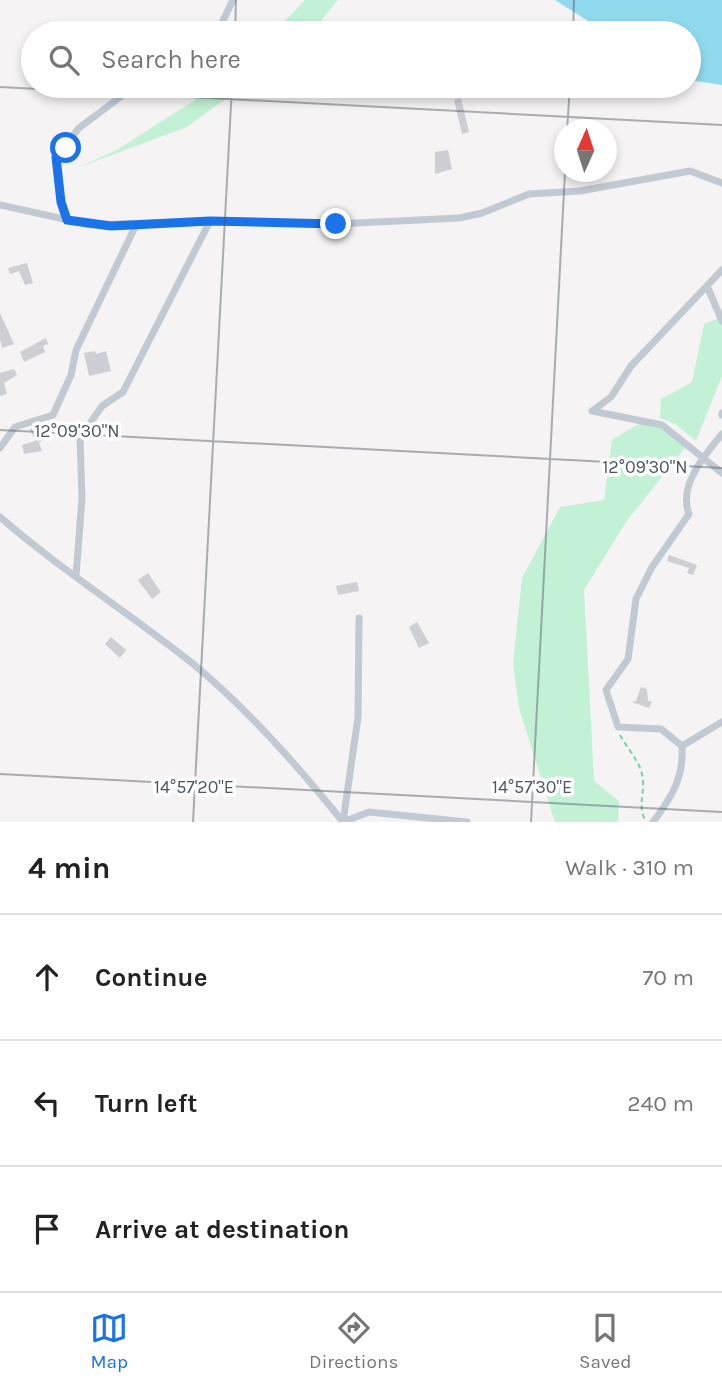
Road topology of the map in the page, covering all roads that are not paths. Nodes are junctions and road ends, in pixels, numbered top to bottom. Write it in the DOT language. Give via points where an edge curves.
graph roads {
  1 [pos="233,0"];
  2 [pos="223,21"];
  3 [pos="119,98"];
  4 [pos="722,183"];
  5 [pos="0,205"];
  6 [pos="67,220"];
  7 [pos="210,221"];
  8 [pos="136,225"];
  9 [pos="722,270"];
  10 [pos="707,286"];
  11 [pos="722,321"];
  12 [pos="722,434"];
  13 [pos="0,448"];
  14 [pos="702,456"];
  15 [pos="722,473"];
  16 [pos="0,517"];
  17 [pos="76,576"];
  18 [pos="359,618"];
  19 [pos="722,722"];
  20 [pos="682,746"];
  21 [pos="343,822"];
  22 [pos="467,822"];
  23 [pos="653,822"];
  1 -- 2 [label="street"];
  3 -- 6 [label="street" via="79,128 56,157"];
  4 -- 7 [label="street" via="690,171 580,191 530,194 459,218 336,224"];
  5 -- 6 [label="street"];
  6 -- 8 [label="street"];
  7 -- 8 [label="street"];
  7 -- 17 [label="street" via="123,392 102,406 80,438 82,498"];
  8 -- 13 [label="street" via="76,350 54,415 15,427"];
  9 -- 10 [label="street"];
  10 -- 11 [label="street"];
  10 -- 14 [label="street" via="631,366 611,397 592,411 662,425"];
  12 -- 14 [label="street"];
  14 -- 15 [label="street"];
  14 -- 20 [label="street" via="684,503 689,514 636,599 628,659 606,690 618,727 661,729"];
  16 -- 17 [label="street"];
  17 -- 21 [label="street" via="193,665 238,706"];
  18 -- 21 [label="street" via="358,717"];
  19 -- 20 [label="street"];
  20 -- 23 [label="street" via="680,781"];
  21 -- 22 [label="street" via="369,812"];
}
